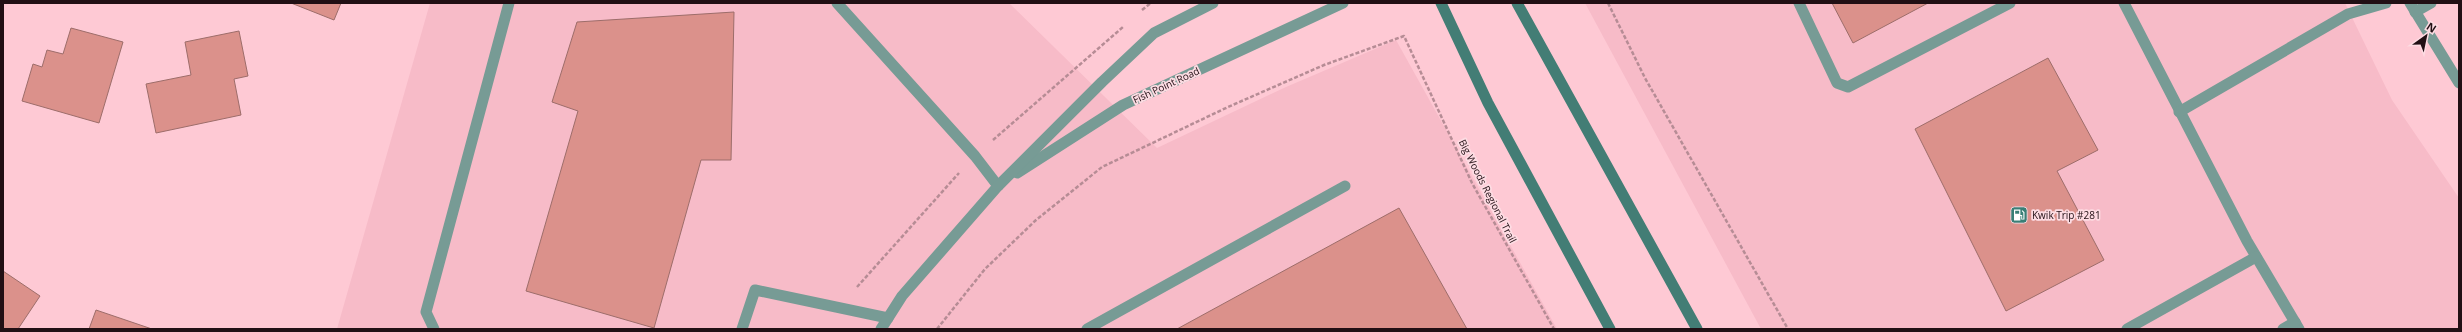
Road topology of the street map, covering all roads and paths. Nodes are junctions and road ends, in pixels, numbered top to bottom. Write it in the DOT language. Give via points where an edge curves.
graph roads {
  1 [pos="509,3"];
  2 [pos="837,3"];
  3 [pos="1213,3"];
  4 [pos="1343,3"];
  5 [pos="1441,3"];
  6 [pos="1517,3"];
  7 [pos="1608,3"];
  8 [pos="1799,3"];
  9 [pos="2010,3"];
  10 [pos="2124,3"];
  11 [pos="2386,3"];
  12 [pos="2431,3"];
  13 [pos="2412,8"];
  14 [pos="2459,83"];
  15 [pos="2179,112"];
  16 [pos="998,186"];
  17 [pos="1345,186"];
  18 [pos="2256,257"];
  19 [pos="888,318"];
  20 [pos="2297,325"];
  21 [pos="434,329"];
  22 [pos="742,329"];
  23 [pos="881,329"];
  24 [pos="937,329"];
  25 [pos="1087,329"];
  26 [pos="1554,329"];
  27 [pos="1610,329"];
  28 [pos="1697,329"];
  29 [pos="1788,329"];
  30 [pos="2127,329"];
  31 [pos="2283,329"];
  1 -- 21 [label="street" via="426,312"];
  2 -- 16 [label="street" via="975,156"];
  3 -- 16 [label="street, Fish Point Road" via="1154,33"];
  4 -- 16 [label="street, Fish Point Road" via="1123,105"];
  5 -- 27 [label="main road" via="1492,110"];
  6 -- 28 [label="main road"];
  7 -- 29 [label="path" via="1645,78"];
  8 -- 9 [label="street" via="1837,83 1848,87"];
  10 -- 15 [label="street"];
  11 -- 15 [label="street" via="2348,14"];
  12 -- 13 [label="street"];
  13 -- 14 [label="street"];
  15 -- 18 [label="street"];
  16 -- 19 [label="street, Fish Point Road" via="902,296"];
  17 -- 25 [label="street"];
  18 -- 20 [label="street"];
  18 -- 30 [label="street"];
  19 -- 22 [label="street" via="755,290"];
  19 -- 23 [label="street, Fish Point Road"];
  20 -- 31 [label="street"];
  24 -- 26 [label="path, Big Woods Regional Trail" via="985,269 1036,220 1102,167 1324,65 1404,36 1472,182"];
}
